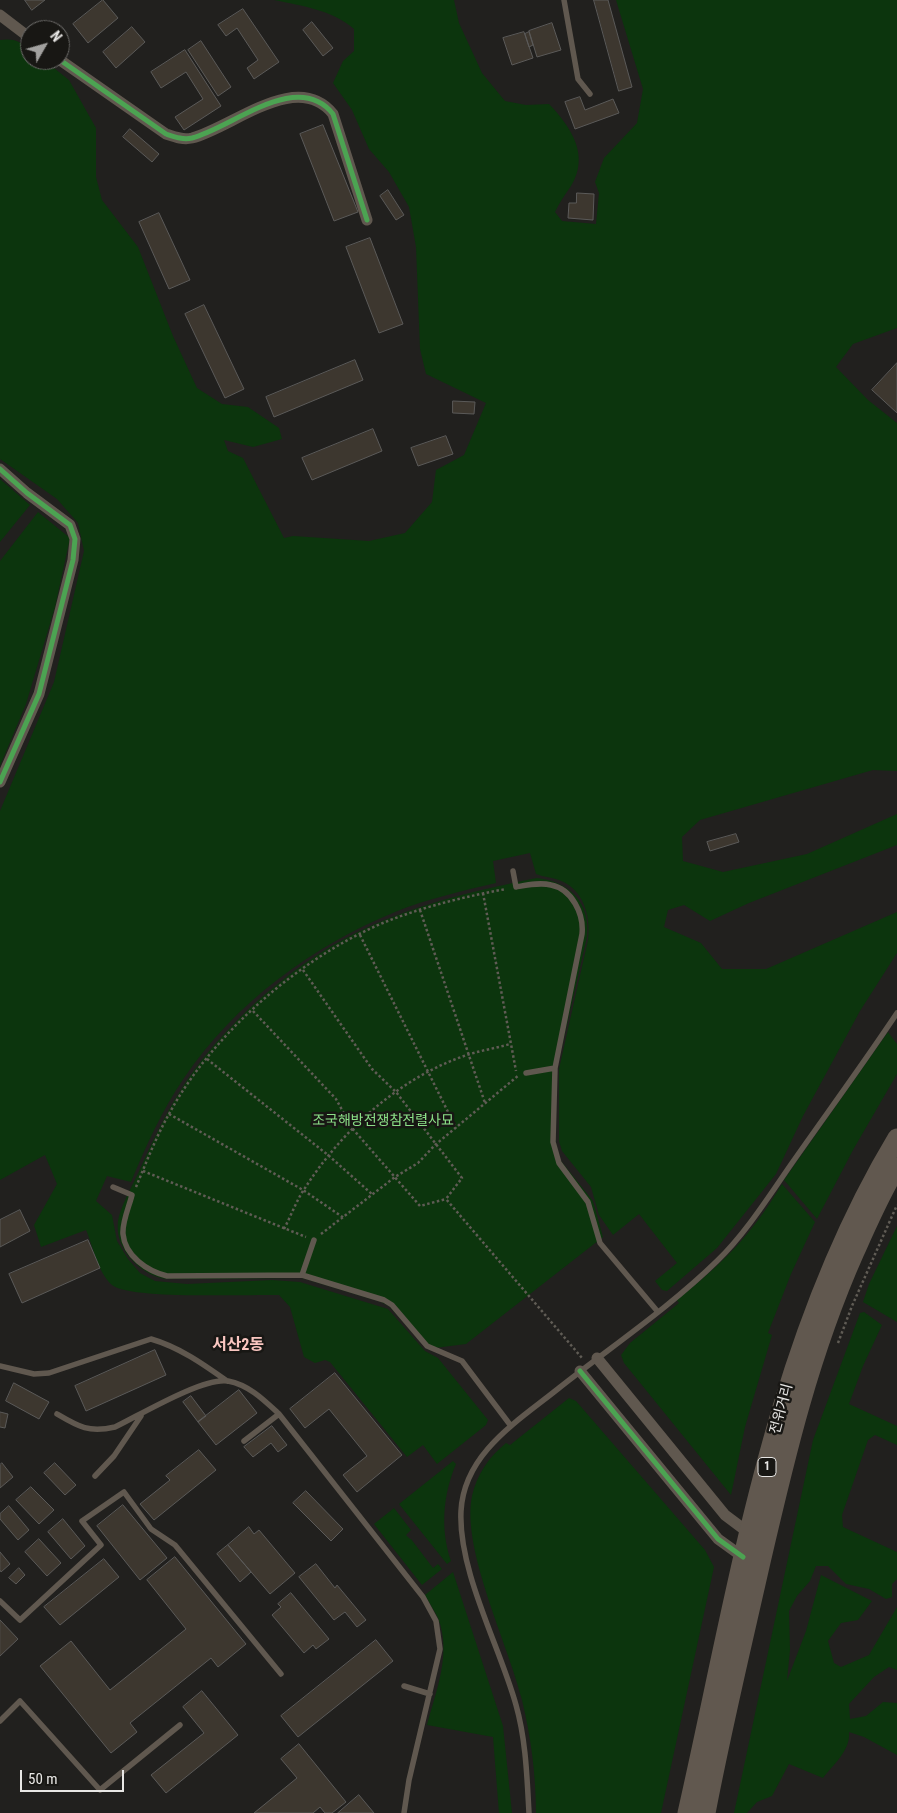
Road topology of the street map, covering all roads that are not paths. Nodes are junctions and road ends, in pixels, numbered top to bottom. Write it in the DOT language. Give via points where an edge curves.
graph roads {
  1 [pos="564,0"];
  2 [pos="0,14"];
  3 [pos="20,30"];
  4 [pos="70,67"];
  5 [pos="590,94"];
  6 [pos="367,220"];
  7 [pos="0,469"];
  8 [pos="0,782"];
  9 [pos="513,871"];
  10 [pos="897,1013"];
  11 [pos="555,1068"];
  12 [pos="526,1072"];
  13 [pos="897,1138"];
  14 [pos="897,1167"];
  15 [pos="113,1187"];
  16 [pos="314,1240"];
  17 [pos="302,1275"];
  18 [pos="658,1312"];
  19 [pos="588,1365"];
  20 [pos="0,1366"];
  21 [pos="227,1381"];
  22 [pos="57,1414"];
  23 [pos="142,1414"];
  24 [pos="279,1414"];
  25 [pos="511,1426"];
  26 [pos="244,1441"];
  27 [pos="95,1476"];
  28 [pos="749,1533"];
  29 [pos="743,1556"];
  30 [pos="0,1601"];
  31 [pos="282,1674"];
  32 [pos="404,1686"];
  33 [pos="430,1694"];
  34 [pos="0,1721"];
  35 [pos="180,1725"];
  36 [pos="404,1813"];
  37 [pos="529,1813"];
  38 [pos="687,1813"];
  39 [pos="706,1813"];
  1 -- 5 [label="lane" via="578,79"];
  2 -- 3 [label="street"];
  4 -- 6 [label="street" via="166,134 180,139 192,138 258,107 290,98 305,98 325,104 333,114"];
  7 -- 8 [label="street" via="70,525 76,539 39,694"];
  9 -- 11 [label="lane" via="516,887 538,884 560,888 573,901 582,921"];
  10 -- 18 [label="lane" via="759,1209 718,1260"];
  11 -- 12 [label="lane"];
  11 -- 18 [label="lane" via="553,1142 559,1164 588,1202 600,1243"];
  13 -- 28 [label="main road, 전위거리 / 1" via="822,1287 792,1372"];
  14 -- 39 [label="main road, 전위거리 / 1" via="836,1294 808,1374 725,1715"];
  15 -- 17 [label="lane" via="132,1195 123,1233 125,1244 136,1259 157,1274"];
  16 -- 17 [label="lane"];
  17 -- 25 [label="lane" via="392,1305 427,1346 462,1360"];
  18 -- 19 [label="lane"];
  19 -- 25 [label="lane"];
  19 -- 28 [label="street" via="725,1515"];
  19 -- 29 [label="street" via="718,1539"];
  20 -- 21 [label="lane" via="34,1374 49,1373 151,1340 165,1343"];
  21 -- 23 [label="lane" via="202,1384"];
  21 -- 24 [label="lane" via="255,1393"];
  22 -- 23 [label="lane" via="81,1428 101,1430"];
  23 -- 27 [label="lane" via="114,1456"];
  24 -- 26 [label="lane"];
  24 -- 33 [label="lane" via="424,1598 436,1621 440,1649"];
  25 -- 37 [label="lane" via="469,1474 461,1509 461,1529 480,1603 517,1706"];
  28 -- 29 [label="main road, 전위거리 / 1"];
  29 -- 38 [label="main road, 전위거리 / 1"];
  30 -- 31 [label="lane" via="20,1620 101,1545 82,1521 124,1492 151,1529 175,1544"];
  32 -- 33 [label="lane"];
  33 -- 36 [label="lane"];
  34 -- 35 [label="lane" via="20,1702 100,1790"];
}
